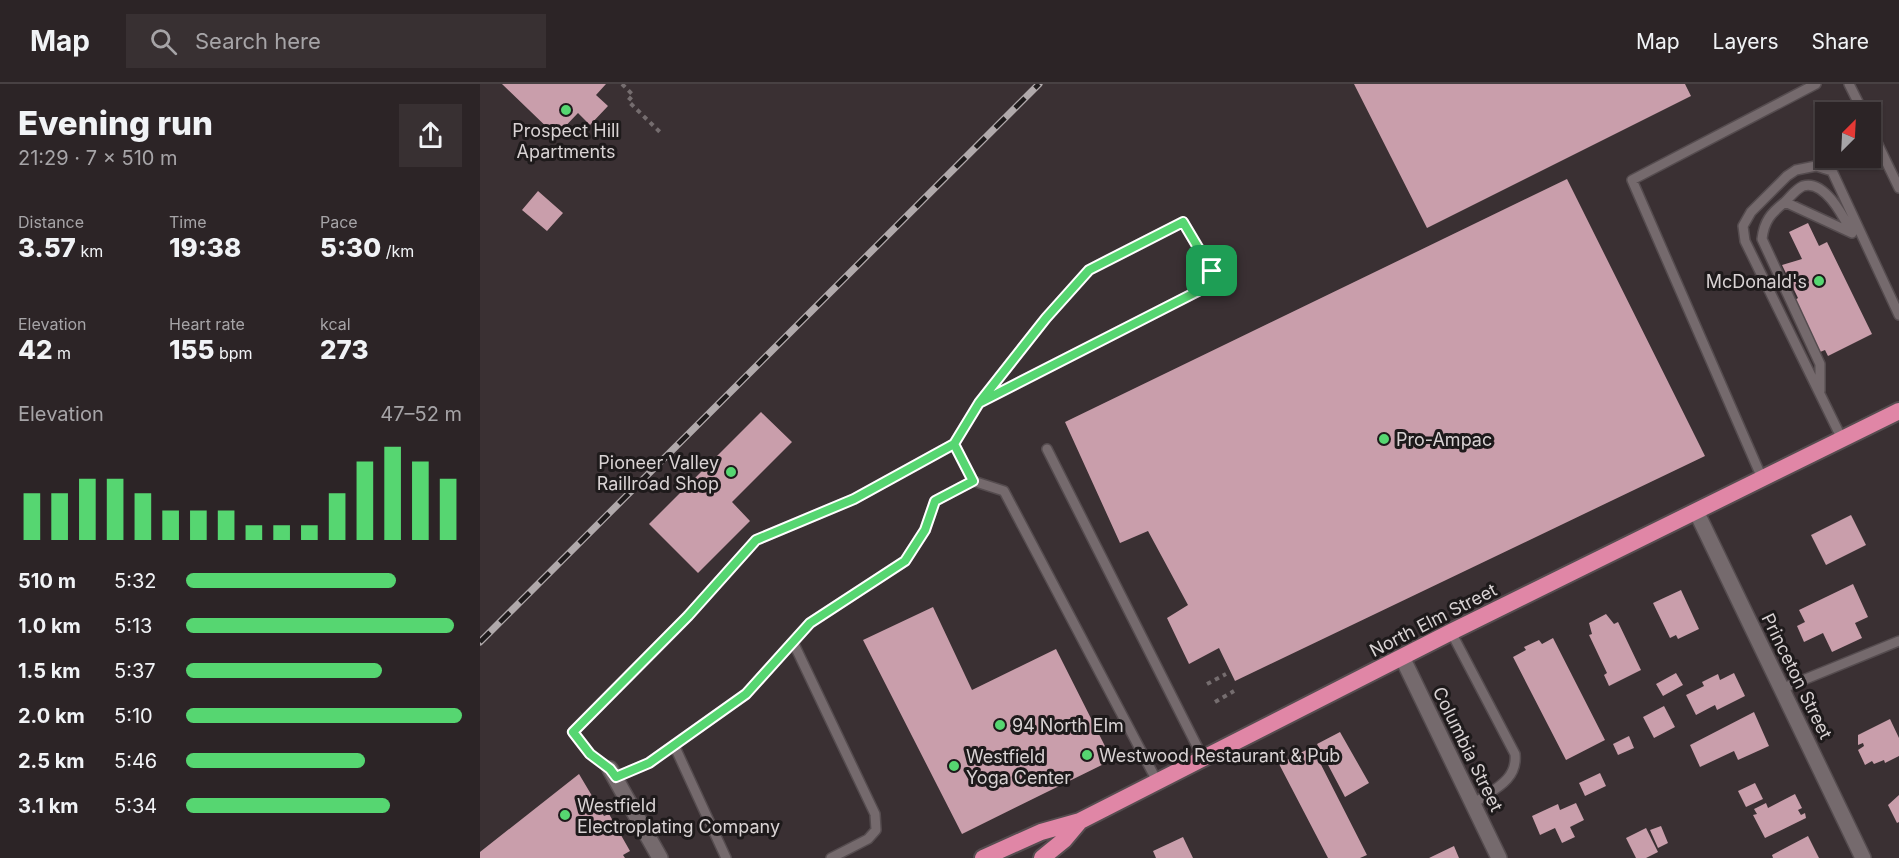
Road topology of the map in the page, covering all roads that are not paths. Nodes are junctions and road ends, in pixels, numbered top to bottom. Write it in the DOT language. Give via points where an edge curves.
graph roads {
  1 [pos="1816,84"];
  2 [pos="1849,84"];
  3 [pos="1858,102"];
  4 [pos="1881,151"];
  5 [pos="1899,188"];
  6 [pos="1785,202"];
  7 [pos="1852,233"];
  8 [pos="1876,266"];
  9 [pos="1899,315"];
  10 [pos="1820,395"];
  11 [pos="979,403"];
  12 [pos="1899,411"];
  13 [pos="1842,439"];
  14 [pos="954,444"];
  15 [pos="1047,449"];
  16 [pos="1762,478"];
  17 [pos="973,481"];
  18 [pos="1696,511"];
  19 [pos="1451,632"];
  20 [pos="1899,641"];
  21 [pos="793,642"];
  22 [pos="1402,657"];
  23 [pos="1781,689"];
  24 [pos="674,745"];
  25 [pos="1204,760"];
  26 [pos="613,773"];
  27 [pos="1158,783"];
  28 [pos="1473,804"];
  29 [pos="1080,821"];
  30 [pos="660,858"];
  31 [pos="726,858"];
  32 [pos="831,858"];
  33 [pos="983,858"];
  34 [pos="1042,858"];
  35 [pos="1499,858"];
  36 [pos="1863,858"];
  1 -- 16 [label="lane" via="1632,180"];
  2 -- 3 [label="lane"];
  4 -- 5 [label="lane"];
  6 -- 7 [label="lane"];
  6 -- 7 [label="lane" via="1800,188 1815,188 1831,198"];
  6 -- 10 [label="lane" via="1767,217 1762,239 1820,364"];
  7 -- 8 [label="lane"];
  8 -- 9 [label="lane"];
  8 -- 10 [label="lane" via="1832,171 1826,168 1816,165 1786,176 1751,212 1743,226 1744,241"];
  10 -- 13 [label="lane"];
  11 -- 11 [label="lane" via="1208,286 1212,271 1183,222 1089,270"];
  11 -- 14 [label="lane"];
  12 -- 13 [label="highway, North Elm Street"];
  13 -- 16 [label="highway, North Elm Street"];
  14 -- 17 [label="lane"];
  14 -- 26 [label="lane" via="854,499 756,540 688,616 573,732 590,754"];
  15 -- 25 [label="lane"];
  16 -- 18 [label="highway, North Elm Street"];
  17 -- 21 [label="lane" via="935,501 925,530 905,561 810,623"];
  17 -- 27 [label="lane" via="1004,491"];
  18 -- 19 [label="highway, North Elm Street"];
  18 -- 23 [label="street, Princeton Street"];
  19 -- 22 [label="highway, North Elm Street"];
  19 -- 28 [label="lane" via="1515,754 1512,777"];
  20 -- 23 [label="lane"];
  21 -- 24 [label="lane" via="746,694"];
  21 -- 32 [label="lane" via="875,814 876,830 868,840"];
  22 -- 25 [label="highway, North Elm Street"];
  22 -- 28 [label="street, Columbia Street"];
  23 -- 36 [label="street, Princeton Street"];
  24 -- 26 [label="lane" via="649,763"];
  24 -- 31 [label="lane"];
  25 -- 27 [label="highway, North Elm Street"];
  26 -- 30 [label="street"];
  27 -- 29 [label="highway, North Elm Street"];
  28 -- 35 [label="street, Columbia Street"];
  29 -- 33 [label="highway, North Elm Street" via="1041,832"];
  29 -- 34 [label="highway"];
}
